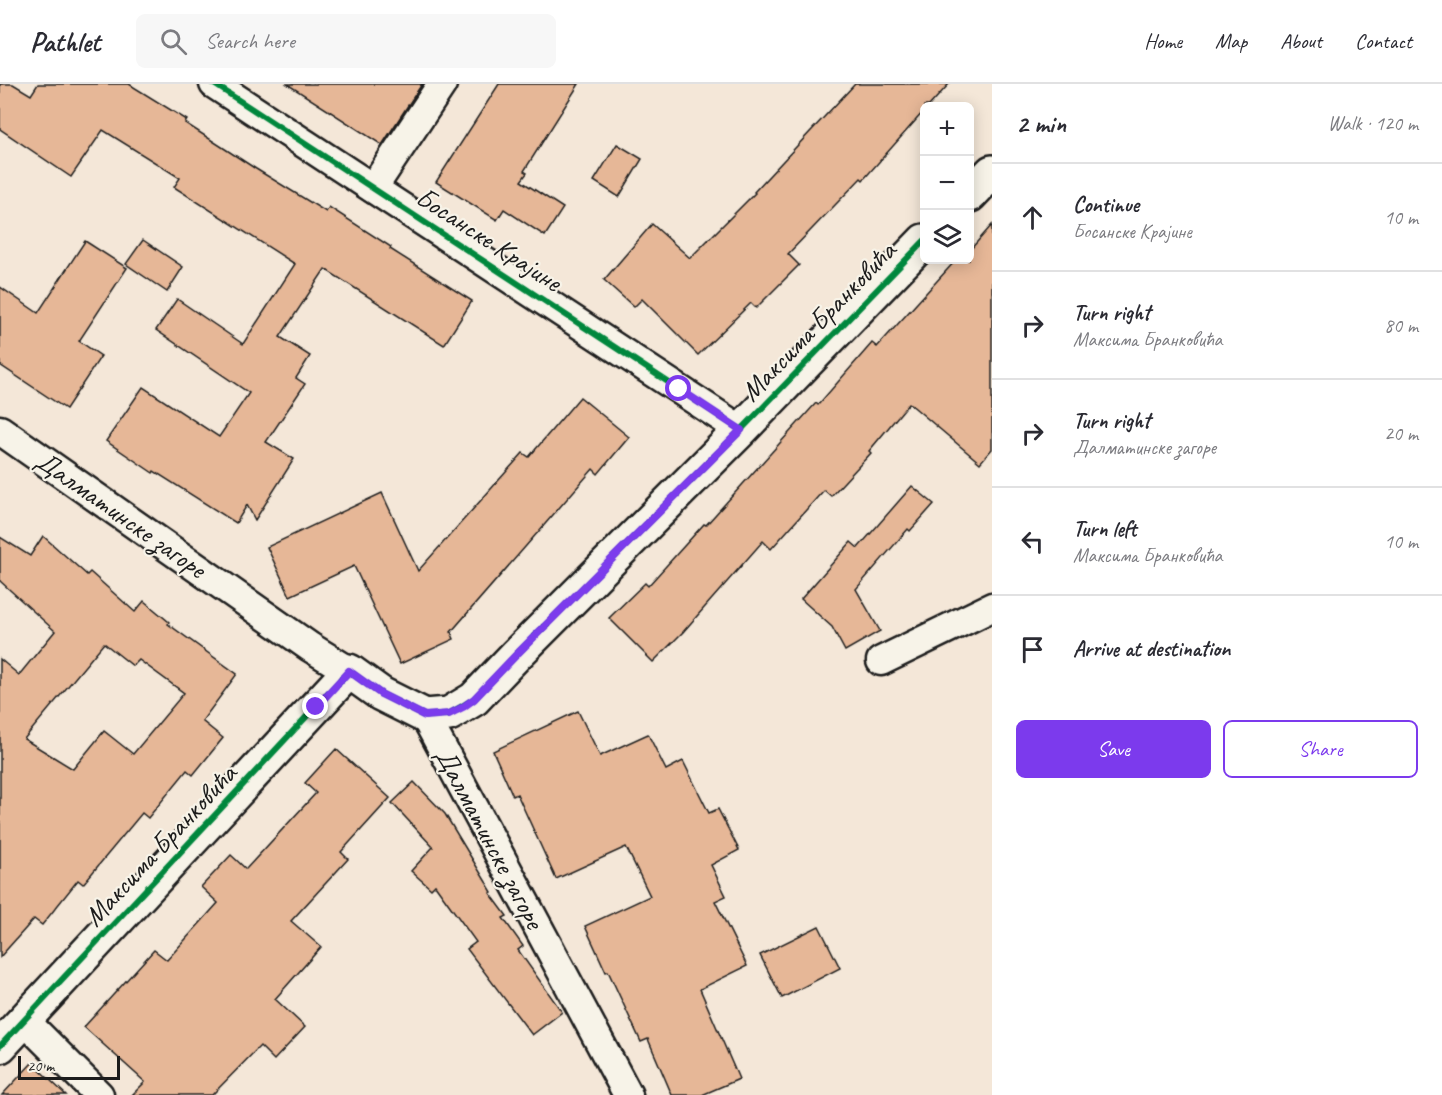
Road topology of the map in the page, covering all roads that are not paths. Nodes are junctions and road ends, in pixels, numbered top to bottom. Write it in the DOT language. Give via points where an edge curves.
graph roads {
  1 [pos="214,84"];
  2 [pos="442,84"];
  3 [pos="992,172"];
  4 [pos="373,188"];
  5 [pos="974,190"];
  6 [pos="920,245"];
  7 [pos="0,430"];
  8 [pos="741,430"];
  9 [pos="992,607"];
  10 [pos="881,661"];
  11 [pos="349,671"];
  12 [pos="425,716"];
  13 [pos="25,1021"];
  14 [pos="0,1046"];
  15 [pos="99,1095"];
  16 [pos="628,1095"];
  1 -- 4 [label="street, Босанске Крајине"];
  2 -- 4 [label="street"];
  3 -- 5 [label="street"];
  4 -- 8 [label="street, Босанске Крајине"];
  6 -- 8 [label="street, Максима Бранковића"];
  7 -- 11 [label="street, Далматинске загоре"];
  8 -- 12 [label="street, Максима Бранковића" via="474,699 449,714"];
  9 -- 10 [label="street"];
  11 -- 12 [label="street, Далматинске загоре" via="381,694"];
  11 -- 13 [label="street, Максима Бранковића"];
  12 -- 16 [label="street, Далматинске загоре"];
  13 -- 14 [label="street, Максима Бранковића"];
  13 -- 15 [label="street"];
}
